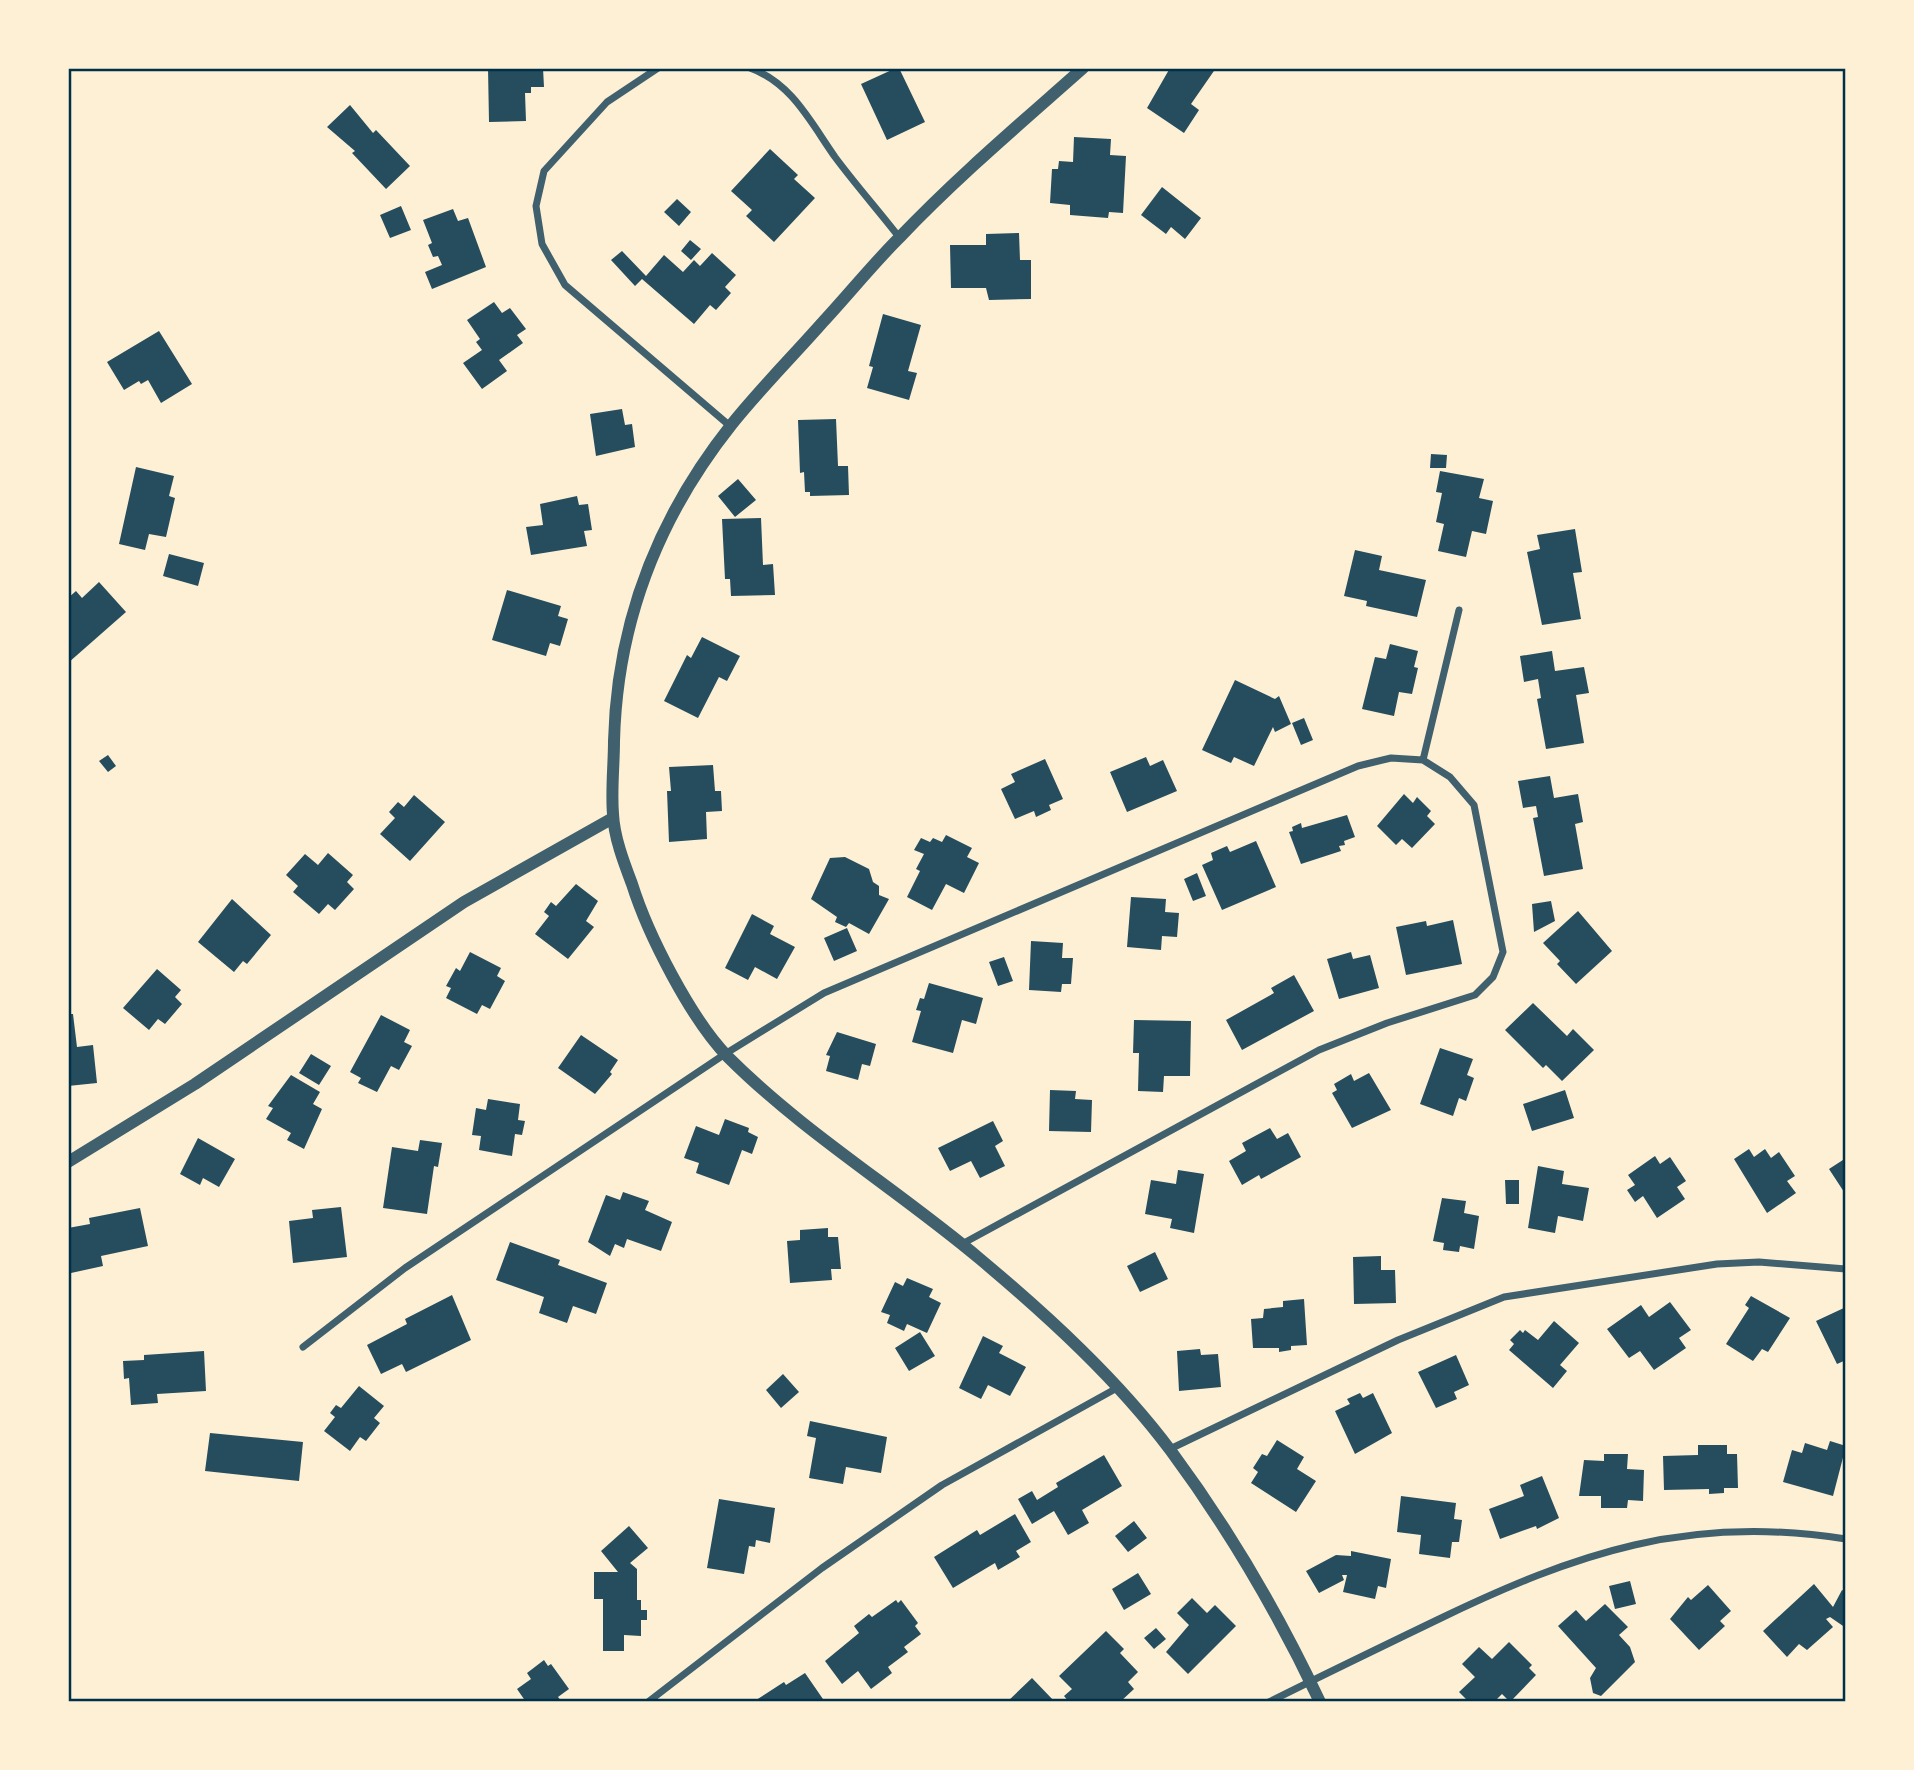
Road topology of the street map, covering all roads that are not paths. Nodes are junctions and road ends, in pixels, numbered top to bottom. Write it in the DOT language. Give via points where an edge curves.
graph roads {
  1 [pos="658,68"];
  2 [pos="750,68"];
  3 [pos="1083,68"];
  4 [pos="899,237"];
  5 [pos="730,426"];
  6 [pos="1459,610"];
  7 [pos="1423,760"];
  8 [pos="613,818"];
  9 [pos="724,1054"];
  10 [pos="68,1161"];
  11 [pos="962,1244"];
  12 [pos="1846,1269"];
  13 [pos="303,1347"];
  14 [pos="1117,1388"];
  15 [pos="1170,1449"];
  16 [pos="1846,1539"];
  17 [pos="1311,1681"];
  18 [pos="648,1702"];
  19 [pos="1269,1702"];
  20 [pos="1320,1702"];
  1 -- 5 [label="street" via="607,102 544,171 536,205 542,244 565,285"];
  2 -- 4 [label="street" via="778,84 802,106 835,158"];
  3 -- 4 [label="street"];
  4 -- 5 [label="street"];
  5 -- 8 [label="street" via="673,515 635,600 615,699"];
  6 -- 7 [label="street"];
  7 -- 9 [label="street" via="1391,758 1358,766 1293,792 855,978"];
  7 -- 11 [label="street" via="1450,777 1474,805 1503,952 1493,977 1475,995 1318,1050"];
  8 -- 9 [label="street" via="642,915 687,999"];
  8 -- 10 [label="street" via="464,902 195,1084"];
  9 -- 11 [label="street" via="820,1136"];
  9 -- 13 [label="street" via="405,1268"];
  11 -- 14 [label="street"];
  12 -- 15 [label="street" via="1759,1262 1717,1264 1504,1297 1398,1340"];
  14 -- 15 [label="street"];
  14 -- 18 [label="street" via="942,1485 822,1568"];
  15 -- 17 [label="street" via="1268,1603"];
  16 -- 17 [label="street" via="1789,1532 1723,1532 1665,1538 1590,1554 1488,1595"];
  17 -- 19 [label="street"];
  17 -- 20 [label="street"];
}
